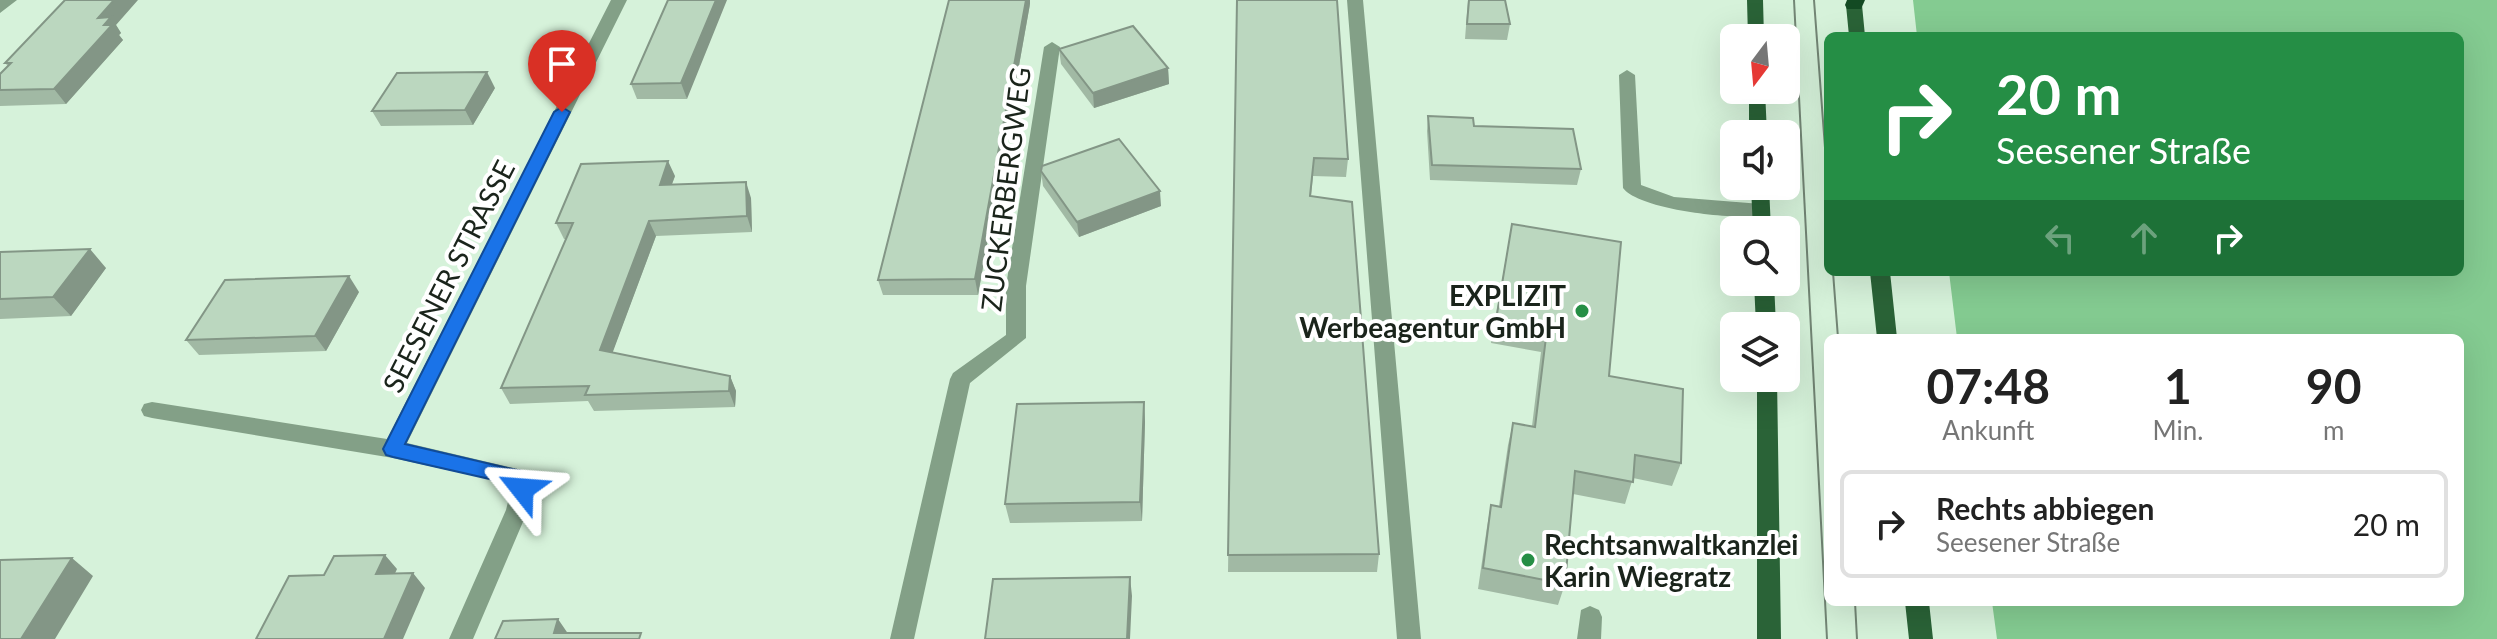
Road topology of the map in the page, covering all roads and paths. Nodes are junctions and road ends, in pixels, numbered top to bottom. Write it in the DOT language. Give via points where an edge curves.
graph roads {
  1 [pos="9,0"];
  2 [pos="619,0"];
  3 [pos="1355,0"];
  4 [pos="1755,0"];
  5 [pos="1854,2"];
  6 [pos="0,8"];
  7 [pos="1756,24"];
  8 [pos="1857,32"];
  9 [pos="1052,47"];
  10 [pos="1627,75"];
  11 [pos="1741,216"];
  12 [pos="1880,276"];
  13 [pos="1886,334"];
  14 [pos="1767,392"];
  15 [pos="152,410"];
  16 [pos="393,449"];
  17 [pos="1917,606"];
  18 [pos="461,639"];
  19 [pos="902,639"];
  20 [pos="1409,639"];
  21 [pos="1769,639"];
  22 [pos="1921,639"];
  1 -- 6 [label="street"];
  2 -- 16 [label="street, SEESENER STRASSE"];
  3 -- 20 [label="street"];
  4 -- 7 [label="main road"];
  5 -- 8 [label="main road"];
  9 -- 19 [label="street, ZUCKERBERGWEG" via="1016,286 1016,338 960,379"];
  10 -- 11 [label="street" via="1632,188 1643,197"];
  12 -- 13 [label="main road"];
  14 -- 21 [label="main road"];
  15 -- 16 [label="street"];
  16 -- 18 [label="street" via="514,476 522,489"];
  17 -- 22 [label="main road"];
}
